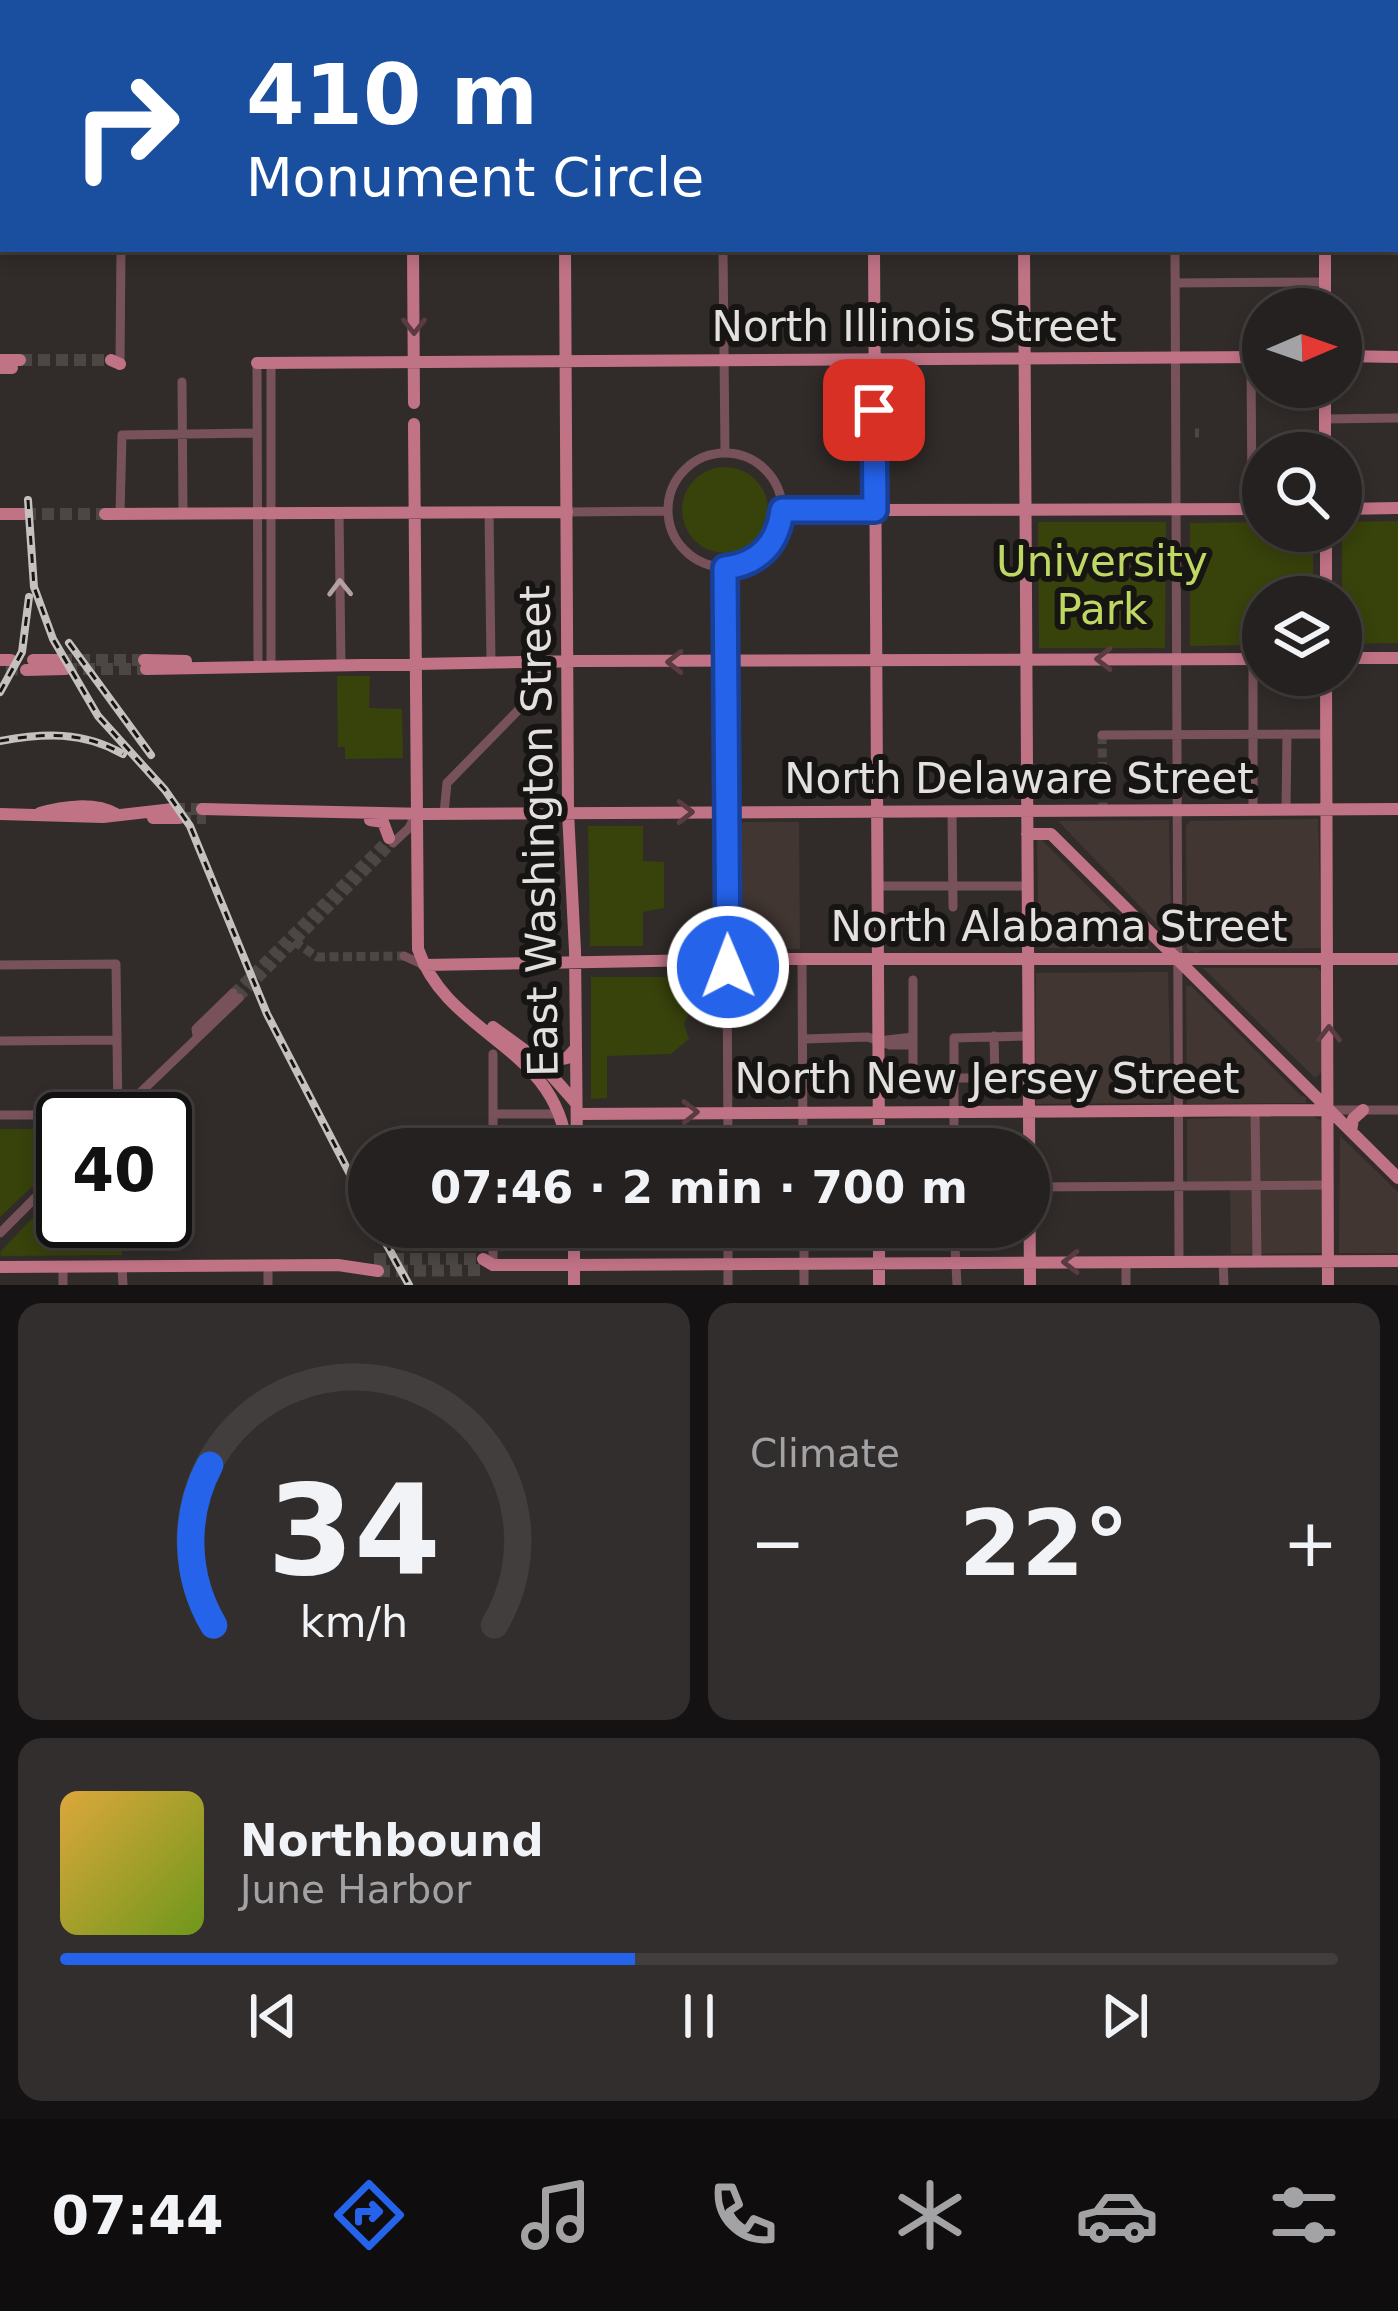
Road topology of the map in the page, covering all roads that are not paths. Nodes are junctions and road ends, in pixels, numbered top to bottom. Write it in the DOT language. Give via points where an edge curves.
graph roads {
  1 [pos="121,252"];
  2 [pos="413,252"];
  3 [pos="566,252"];
  4 [pos="723,252"];
  5 [pos="874,252"];
  6 [pos="1024,252"];
  7 [pos="1175,252"];
  8 [pos="1324,252"];
  9 [pos="1325,282"];
  10 [pos="1175,283"];
  11 [pos="1325,288"];
  12 [pos="1362,356"];
  13 [pos="1176,357"];
  14 [pos="1242,357"];
  15 [pos="1398,357"];
  16 [pos="1025,358"];
  17 [pos="874,359"];
  18 [pos="724,360"];
  19 [pos="566,361"];
  20 [pos="115,362"];
  21 [pos="414,362"];
  22 [pos="264,363"];
  23 [pos="182,382"];
  24 [pos="414,403"];
  25 [pos="1325,408"];
  26 [pos="1398,418"];
  27 [pos="1325,419"];
  28 [pos="414,424"];
  29 [pos="1325,432"];
  30 [pos="182,433"];
  31 [pos="257,433"];
  32 [pos="724,453"];
  33 [pos="1242,508"];
  34 [pos="1398,508"];
  35 [pos="1026,509"];
  36 [pos="1176,509"];
  37 [pos="1362,509"];
  38 [pos="782,510"];
  39 [pos="875,510"];
  40 [pos="668,511"];
  41 [pos="339,512"];
  42 [pos="415,512"];
  43 [pos="495,512"];
  44 [pos="567,512"];
  45 [pos="183,513"];
  46 [pos="264,513"];
  47 [pos="0,514"];
  48 [pos="24,514"];
  49 [pos="112,514"];
  50 [pos="725,568"];
  51 [pos="1362,658"];
  52 [pos="1398,658"];
  53 [pos="1177,659"];
  54 [pos="1242,659"];
  55 [pos="1028,660"];
  56 [pos="876,661"];
  57 [pos="490,662"];
  58 [pos="541,662"];
  59 [pos="568,662"];
  60 [pos="725,662"];
  61 [pos="415,663"];
  62 [pos="145,664"];
  63 [pos="341,664"];
  64 [pos="29,665"];
  65 [pos="63,665"];
  66 [pos="264,665"];
  67 [pos="1255,696"];
  68 [pos="1326,696"];
  69 [pos="1178,734"];
  70 [pos="1252,734"];
  71 [pos="1286,734"];
  72 [pos="1327,734"];
  73 [pos="1102,735"];
  74 [pos="1253,809"];
  75 [pos="1286,809"];
  76 [pos="1327,809"];
  77 [pos="1398,809"];
  78 [pos="1027,810"];
  79 [pos="1052,810"];
  80 [pos="1178,810"];
  81 [pos="877,811"];
  82 [pos="952,811"];
  83 [pos="568,812"];
  84 [pos="726,812"];
  85 [pos="176,813"];
  86 [pos="204,813"];
  87 [pos="315,813"];
  88 [pos="444,813"];
  89 [pos="0,814"];
  90 [pos="416,814"];
  91 [pos="1027,834"];
  92 [pos="1051,834"];
  93 [pos="391,840"];
  94 [pos="416,854"];
  95 [pos="877,886"];
  96 [pos="952,886"];
  97 [pos="1028,886"];
  98 [pos="952,907"];
  99 [pos="1153,935"];
  100 [pos="404,956"];
  101 [pos="1144,958"];
  102 [pos="802,959"];
  103 [pos="878,959"];
  104 [pos="1029,959"];
  105 [pos="1328,959"];
  106 [pos="1398,959"];
  107 [pos="727,960"];
  108 [pos="1179,960"];
  109 [pos="575,962"];
  110 [pos="0,965"];
  111 [pos="424,965"];
  112 [pos="913,980"];
  113 [pos="451,1002"];
  114 [pos="242,1018"];
  115 [pos="483,1019"];
  116 [pos="994,1036"];
  117 [pos="1029,1036"];
  118 [pos="804,1039"];
  119 [pos="117,1040"];
  120 [pos="0,1041"];
  121 [pos="878,1041"];
  122 [pos="913,1041"];
  123 [pos="576,1048"];
  124 [pos="493,1054"];
  125 [pos="913,1078"];
  126 [pos="952,1078"];
  127 [pos="994,1078"];
  128 [pos="1010,1078"];
  129 [pos="116,1092"];
  130 [pos="140,1092"];
  131 [pos="914,1095"];
  132 [pos="1255,1110"];
  133 [pos="1329,1110"];
  134 [pos="1363,1110"];
  135 [pos="1398,1110"];
  136 [pos="803,1111"];
  137 [pos="878,1111"];
  138 [pos="1180,1111"];
  139 [pos="728,1112"];
  140 [pos="1029,1112"];
  141 [pos="493,1114"];
  142 [pos="561,1114"];
  143 [pos="577,1114"];
  144 [pos="0,1115"];
  145 [pos="954,1115"];
  146 [pos="36,1116"];
  147 [pos="493,1128"];
  148 [pos="563,1128"];
  149 [pos="577,1128"];
  150 [pos="728,1128"];
  151 [pos="803,1128"];
  152 [pos="878,1128"];
  153 [pos="954,1128"];
  154 [pos="1029,1128"];
  155 [pos="1351,1131"];
  156 [pos="1329,1144"];
  157 [pos="1398,1178"];
  158 [pos="1329,1185"];
  159 [pos="1180,1186"];
  160 [pos="1255,1186"];
  161 [pos="1050,1187"];
  162 [pos="36,1197"];
  163 [pos="0,1233"];
  164 [pos="490,1248"];
  165 [pos="574,1248"];
  166 [pos="728,1248"];
  167 [pos="804,1248"];
  168 [pos="879,1248"];
  169 [pos="955,1248"];
  170 [pos="1030,1248"];
  171 [pos="1179,1261"];
  172 [pos="1223,1261"];
  173 [pos="1257,1261"];
  174 [pos="1329,1261"];
  175 [pos="1398,1261"];
  176 [pos="879,1262"];
  177 [pos="956,1262"];
  178 [pos="1030,1262"];
  179 [pos="1126,1262"];
  180 [pos="804,1263"];
  181 [pos="487,1264"];
  182 [pos="728,1264"];
  183 [pos="376,1265"];
  184 [pos="574,1265"];
  185 [pos="268,1266"];
  186 [pos="0,1267"];
  187 [pos="122,1267"];
  188 [pos="63,1268"];
  189 [pos="63,1285"];
  190 [pos="123,1285"];
  191 [pos="268,1285"];
  192 [pos="574,1285"];
  193 [pos="728,1285"];
  194 [pos="804,1285"];
  195 [pos="879,1285"];
  196 [pos="957,1285"];
  197 [pos="1030,1285"];
  198 [pos="1126,1285"];
  199 [pos="1224,1285"];
  200 [pos="1328,1285"];
  1 -- 20 [label="street"];
  2 -- 21 [label="main road, one-way"];
  3 -- 19 [label="main road, East Washington Street"];
  4 -- 18 [label="street"];
  5 -- 17 [label="main road"];
  6 -- 16 [label="main road"];
  7 -- 10 [label="street"];
  8 -- 9 [label="main road"];
  9 -- 10 [label="street"];
  9 -- 11 [label="main road"];
  10 -- 13 [label="street"];
  12 -- 15 [label="main road"];
  13 -- 14 [label="main road, North Illinois Street"];
  13 -- 16 [label="main road, North Illinois Street"];
  13 -- 36 [label="street"];
  16 -- 17 [label="main road, North Illinois Street"];
  16 -- 35 [label="main road"];
  17 -- 18 [label="main road, North Illinois Street"];
  17 -- 39 [label="main road"];
  18 -- 19 [label="main road, North Illinois Street"];
  18 -- 32 [label="street"];
  19 -- 21 [label="main road, North Illinois Street"];
  19 -- 44 [label="main road, East Washington Street"];
  21 -- 22 [label="main road, North Illinois Street"];
  21 -- 24 [label="main road"];
  22 -- 31 [label="street"];
  22 -- 46 [label="street"];
  23 -- 30 [label="street"];
  25 -- 27 [label="main road"];
  26 -- 27 [label="street"];
  27 -- 29 [label="main road"];
  28 -- 42 [label="main road"];
  30 -- 31 [label="street"];
  30 -- 45 [label="street"];
  30 -- 49 [label="street" via="122,435"];
  31 -- 46 [label="street"];
  32 -- 38 [label="street" via="761,466"];
  32 -- 40 [label="street" via="685,470"];
  33 -- 36 [label="main road"];
  34 -- 37 [label="main road"];
  35 -- 36 [label="main road"];
  35 -- 39 [label="main road"];
  35 -- 55 [label="main road"];
  36 -- 53 [label="street"];
  38 -- 39 [label="street"];
  38 -- 50 [label="street" via="765,551"];
  39 -- 56 [label="main road"];
  40 -- 44 [label="street"];
  40 -- 50 [label="street" via="685,550"];
  41 -- 42 [label="main road"];
  41 -- 46 [label="main road"];
  63 -- 41 [label="street, one-way"];
  42 -- 43 [label="main road"];
  42 -- 61 [label="main road"];
  43 -- 44 [label="main road"];
  43 -- 57 [label="street"];
  44 -- 59 [label="main road, East Washington Street"];
  45 -- 46 [label="main road"];
  45 -- 49 [label="main road"];
  46 -- 66 [label="street"];
  47 -- 48 [label="main road"];
  50 -- 60 [label="street"];
  51 -- 52 [label="main road"];
  53 -- 54 [label="main road"];
  53 -- 55 [label="main road, one-way"];
  53 -- 69 [label="street"];
  55 -- 56 [label="main road"];
  55 -- 78 [label="main road"];
  56 -- 60 [label="main road"];
  56 -- 81 [label="main road"];
  57 -- 58 [label="main road"];
  57 -- 61 [label="main road"];
  58 -- 59 [label="main road"];
  58 -- 88 [label="street" via="536,692 447,783"];
  60 -- 59 [label="main road, one-way"];
  59 -- 83 [label="main road, East Washington Street"];
  60 -- 84 [label="street"];
  61 -- 63 [label="main road"];
  61 -- 90 [label="main road"];
  62 -- 66 [label="main road"];
  63 -- 66 [label="main road"];
  64 -- 65 [label="main road"];
  67 -- 70 [label="street"];
  68 -- 72 [label="main road"];
  69 -- 70 [label="street"];
  69 -- 73 [label="street"];
  69 -- 80 [label="street"];
  70 -- 71 [label="street"];
  70 -- 74 [label="street"];
  71 -- 72 [label="street"];
  71 -- 75 [label="street"];
  72 -- 76 [label="main road"];
  74 -- 75 [label="main road, North Delaware Street"];
  74 -- 80 [label="main road, North Delaware Street"];
  75 -- 76 [label="main road, North Delaware Street"];
  76 -- 77 [label="main road, North Delaware Street"];
  76 -- 105 [label="main road"];
  78 -- 79 [label="main road, North Delaware Street"];
  78 -- 82 [label="main road, North Delaware Street"];
  78 -- 91 [label="main road"];
  79 -- 80 [label="main road, North Delaware Street"];
  79 -- 92 [label="main road"];
  80 -- 108 [label="street"];
  81 -- 82 [label="main road, North Delaware Street"];
  81 -- 84 [label="main road, North Delaware Street"];
  81 -- 95 [label="main road"];
  82 -- 96 [label="street"];
  83 -- 84 [label="main road, North Delaware Street, one-way"];
  83 -- 88 [label="main road, North Delaware Street"];
  83 -- 109 [label="main road, East Washington Street"];
  84 -- 107 [label="street"];
  85 -- 89 [label="main road"];
  86 -- 87 [label="main road"];
  87 -- 90 [label="main road, North Delaware Street"];
  87 -- 93 [label="main road" via="380,820"];
  88 -- 90 [label="main road, North Delaware Street"];
  90 -- 93 [label="street"];
  90 -- 94 [label="main road"];
  91 -- 92 [label="main road"];
  91 -- 97 [label="main road"];
  92 -- 99 [label="main road"];
  93 -- 94 [label="main road"];
  94 -- 111 [label="main road"];
  95 -- 96 [label="street"];
  95 -- 103 [label="main road"];
  96 -- 97 [label="street"];
  96 -- 98 [label="street"];
  97 -- 104 [label="main road"];
  99 -- 101 [label="main road"];
  99 -- 108 [label="main road"];
  100 -- 111 [label="street"];
  101 -- 104 [label="main road, North Alabama Street"];
  101 -- 108 [label="main road, North Alabama Street"];
  102 -- 103 [label="main road, North Alabama Street"];
  102 -- 107 [label="main road, North Alabama Street"];
  102 -- 118 [label="street"];
  103 -- 104 [label="main road, North Alabama Street"];
  103 -- 121 [label="main road"];
  104 -- 117 [label="main road"];
  105 -- 106 [label="main road, North Alabama Street"];
  105 -- 108 [label="main road, North Alabama Street"];
  133 -- 105 [label="main road, one-way"];
  107 -- 109 [label="main road, North Alabama Street"];
  107 -- 139 [label="street"];
  108 -- 133 [label="main road"];
  108 -- 138 [label="street"];
  109 -- 111 [label="main road, North Alabama Street"];
  109 -- 123 [label="main road, East Washington Street"];
  110 -- 119 [label="street" via="116,964"];
  111 -- 113 [label="main road"];
  112 -- 122 [label="street"];
  113 -- 115 [label="main road"];
  113 -- 142 [label="main road" via="533,1070"];
  114 -- 130 [label="street" via="234,999"];
  115 -- 123 [label="main road" via="552,1060"];
  115 -- 143 [label="main road" via="537,1058"];
  116 -- 117 [label="street"];
  116 -- 126 [label="street" via="954,1037"];
  116 -- 127 [label="street"];
  117 -- 140 [label="main road"];
  118 -- 121 [label="street"];
  118 -- 136 [label="street"];
  119 -- 120 [label="street"];
  119 -- 129 [label="street"];
  121 -- 122 [label="street"];
  121 -- 137 [label="main road"];
  122 -- 125 [label="street"];
  123 -- 143 [label="main road, East Washington Street"];
  124 -- 141 [label="street"];
  125 -- 126 [label="street"];
  125 -- 131 [label="street"];
  126 -- 127 [label="street"];
  126 -- 145 [label="street"];
  127 -- 128 [label="street"];
  132 -- 133 [label="main road, North New Jersey Street"];
  132 -- 138 [label="main road, North New Jersey Street"];
  132 -- 160 [label="street"];
  133 -- 134 [label="street, North New Jersey Street"];
  133 -- 155 [label="main road"];
  133 -- 156 [label="main road"];
  134 -- 135 [label="street, North New Jersey Street"];
  134 -- 155 [label="main road"];
  136 -- 137 [label="main road, North New Jersey Street"];
  136 -- 139 [label="main road, North New Jersey Street"];
  136 -- 151 [label="street"];
  137 -- 145 [label="main road, North New Jersey Street"];
  137 -- 152 [label="main road"];
  138 -- 140 [label="main road, North New Jersey Street"];
  138 -- 159 [label="street"];
  143 -- 139 [label="main road, North New Jersey Street, one-way"];
  139 -- 150 [label="street"];
  140 -- 145 [label="main road, North New Jersey Street"];
  140 -- 154 [label="main road"];
  141 -- 142 [label="street"];
  141 -- 147 [label="street"];
  142 -- 143 [label="street"];
  142 -- 148 [label="main road, East Washington Street"];
  143 -- 149 [label="main road, East Washington Street"];
  144 -- 146 [label="street"];
  145 -- 153 [label="street"];
  155 -- 156 [label="main road"];
  155 -- 157 [label="main road"];
  156 -- 158 [label="main road"];
  158 -- 160 [label="street"];
  158 -- 174 [label="main road"];
  159 -- 160 [label="street"];
  159 -- 161 [label="street"];
  159 -- 171 [label="street"];
  160 -- 173 [label="street"];
  162 -- 163 [label="street"];
  164 -- 181 [label="street"];
  165 -- 184 [label="main road"];
  166 -- 182 [label="street"];
  167 -- 180 [label="street"];
  168 -- 176 [label="main road"];
  169 -- 177 [label="street"];
  170 -- 178 [label="main road"];
  171 -- 172 [label="main road"];
  171 -- 179 [label="main road"];
  172 -- 173 [label="main road"];
  172 -- 199 [label="street"];
  173 -- 174 [label="main road"];
  174 -- 175 [label="main road"];
  174 -- 200 [label="main road"];
  176 -- 177 [label="main road"];
  176 -- 180 [label="main road"];
  176 -- 195 [label="main road"];
  177 -- 178 [label="main road"];
  177 -- 196 [label="street"];
  179 -- 178 [label="main road, one-way"];
  178 -- 197 [label="main road"];
  179 -- 198 [label="street"];
  180 -- 182 [label="main road"];
  180 -- 194 [label="street"];
  181 -- 184 [label="main road"];
  182 -- 184 [label="main road"];
  182 -- 193 [label="street"];
  183 -- 185 [label="main road"];
  184 -- 192 [label="main road"];
  185 -- 187 [label="main road"];
  185 -- 191 [label="street"];
  186 -- 188 [label="main road"];
  187 -- 188 [label="main road"];
  187 -- 190 [label="street"];
  188 -- 189 [label="street"];
}
